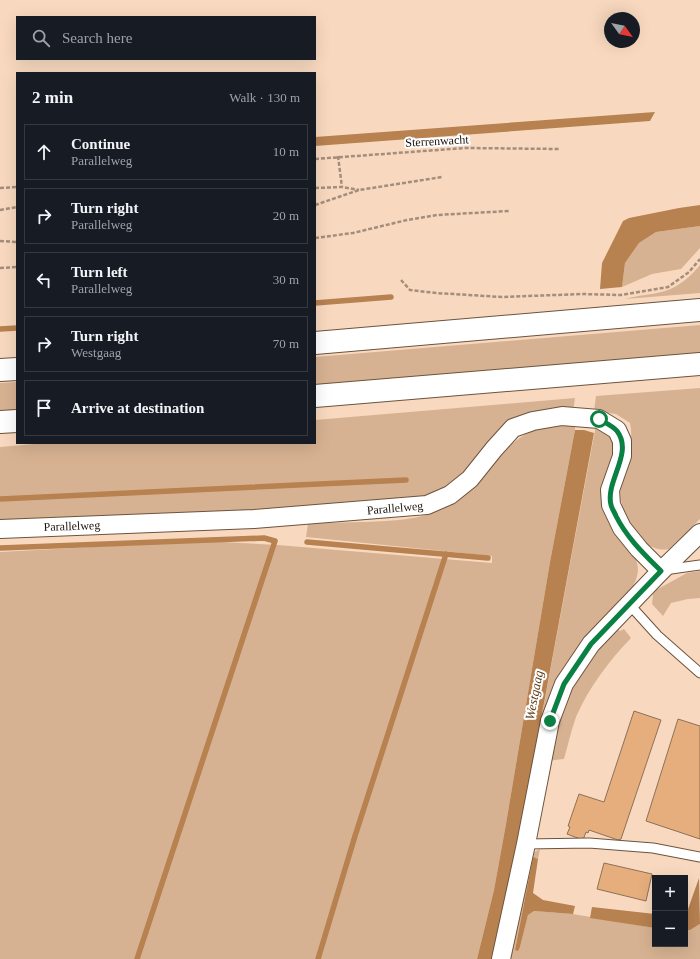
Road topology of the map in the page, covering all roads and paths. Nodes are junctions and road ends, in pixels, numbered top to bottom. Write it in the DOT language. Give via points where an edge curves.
graph roads {
  1 [pos="560,149"];
  2 [pos="338,156"];
  3 [pos="316,159"];
  4 [pos="442,177"];
  5 [pos="16,187"];
  6 [pos="342,187"];
  7 [pos="0,188"];
  8 [pos="316,188"];
  9 [pos="359,190"];
  10 [pos="316,205"];
  11 [pos="16,207"];
  12 [pos="0,210"];
  13 [pos="509,211"];
  14 [pos="316,238"];
  15 [pos="0,241"];
  16 [pos="16,242"];
  17 [pos="700,259"];
  18 [pos="16,267"];
  19 [pos="0,268"];
  20 [pos="401,280"];
  21 [pos="700,310"];
  22 [pos="316,343"];
  23 [pos="700,364"];
  24 [pos="16,369"];
  25 [pos="0,370"];
  26 [pos="316,396"];
  27 [pos="16,421"];
  28 [pos="0,422"];
  29 [pos="0,529"];
  30 [pos="700,533"];
  31 [pos="700,565"];
  32 [pos="661,571"];
  33 [pos="629,604"];
  34 [pos="700,673"];
  35 [pos="526,844"];
  36 [pos="700,856"];
  37 [pos="501,959"];
  1 -- 2 [label="path, Sterrenwacht" via="465,148"];
  2 -- 3 [label="path, Sterrenwacht"];
  2 -- 6 [label="path"];
  4 -- 9 [label="path"];
  5 -- 7 [label="path"];
  6 -- 8 [label="path"];
  6 -- 9 [label="path"];
  9 -- 10 [label="path"];
  11 -- 12 [label="path"];
  13 -- 14 [label="path" via="437,215 353,233"];
  15 -- 16 [label="path"];
  17 -- 20 [label="path" via="689,272 668,287 621,294 502,297 436,293 410,290"];
  18 -- 19 [label="path"];
  21 -- 22 [label="highway"];
  23 -- 26 [label="highway"];
  24 -- 25 [label="highway"];
  27 -- 28 [label="highway"];
  29 -- 32 [label="street, Parallelweg" via="254,519 428,505 450,495 470,478 513,428 533,421 562,416 599,419 616,430 622,441 622,456 610,490 611,505 622,528"];
  30 -- 32 [label="street"];
  31 -- 32 [label="lane"];
  32 -- 33 [label="street"];
  33 -- 34 [label="lane"];
  33 -- 35 [label="street" via="591,644 564,684 550,721"];
  35 -- 36 [label="lane" via="589,843 653,848"];
  35 -- 37 [label="street"];
}
